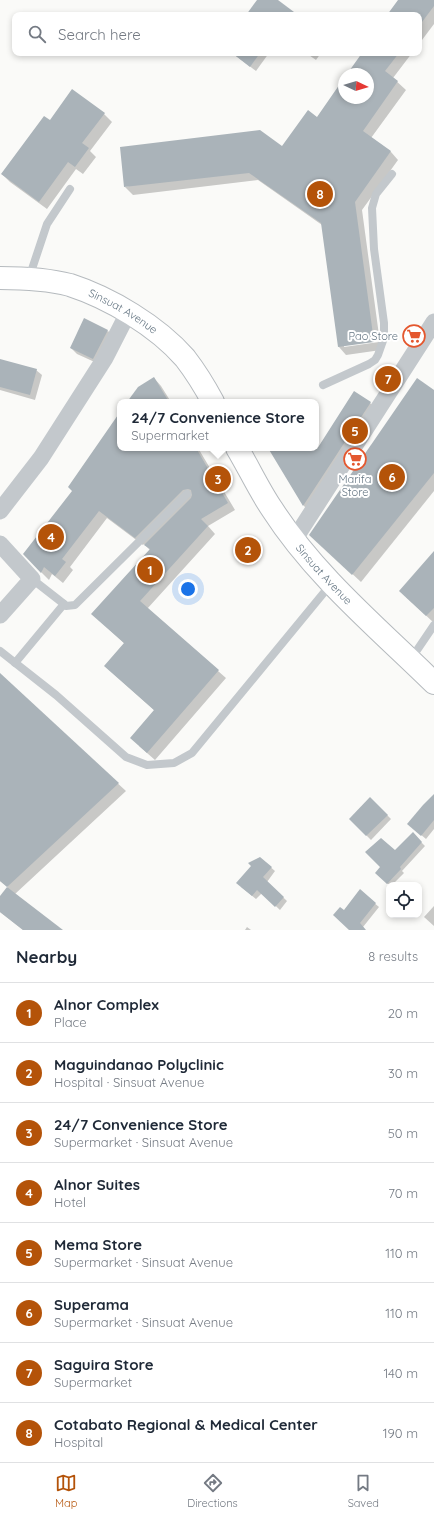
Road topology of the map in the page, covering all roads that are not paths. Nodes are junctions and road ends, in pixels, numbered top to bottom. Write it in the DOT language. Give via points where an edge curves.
graph roads {
  1 [pos="392,174"];
  2 [pos="70,189"];
  3 [pos="0,278"];
  4 [pos="29,278"];
  5 [pos="128,313"];
  6 [pos="434,322"];
  7 [pos="323,385"];
  8 [pos="210,399"];
  9 [pos="239,451"];
  10 [pos="187,494"];
  11 [pos="0,511"];
  12 [pos="294,540"];
  13 [pos="0,544"];
  14 [pos="32,580"];
  15 [pos="332,584"];
  16 [pos="64,604"];
  17 [pos="0,615"];
  18 [pos="434,625"];
  19 [pos="0,651"];
  20 [pos="411,660"];
  21 [pos="15,663"];
  22 [pos="434,683"];
  1 -- 7 [label="lane" via="376,194 372,208 374,249 384,323 381,350 369,364"];
  2 -- 4 [label="lane" via="47,224"];
  3 -- 4 [label="main road, Sinsuat Avenue"];
  4 -- 5 [label="main road, Sinsuat Avenue" via="69,285"];
  5 -- 8 [label="main road, Sinsuat Avenue" via="157,331 185,359"];
  5 -- 11 [label="street" via="105,358 41,458"];
  6 -- 12 [label="street"];
  9 -- 12 [label="main road, Sinsuat Avenue" via="272,509"];
  10 -- 16 [label="lane" via="75,605"];
  12 -- 15 [label="main road, Sinsuat Avenue"];
  13 -- 14 [label="street"];
  14 -- 16 [label="lane"];
  14 -- 17 [label="street"];
  15 -- 20 [label="main road, Sinsuat Avenue"];
  15 -- 21 [label="lane" via="192,753 174,763 147,765 126,758 56,695"];
  16 -- 21 [label="lane"];
  18 -- 20 [label="lane"];
  19 -- 21 [label="lane"];
  20 -- 22 [label="main road, Sinsuat Avenue"];
}
